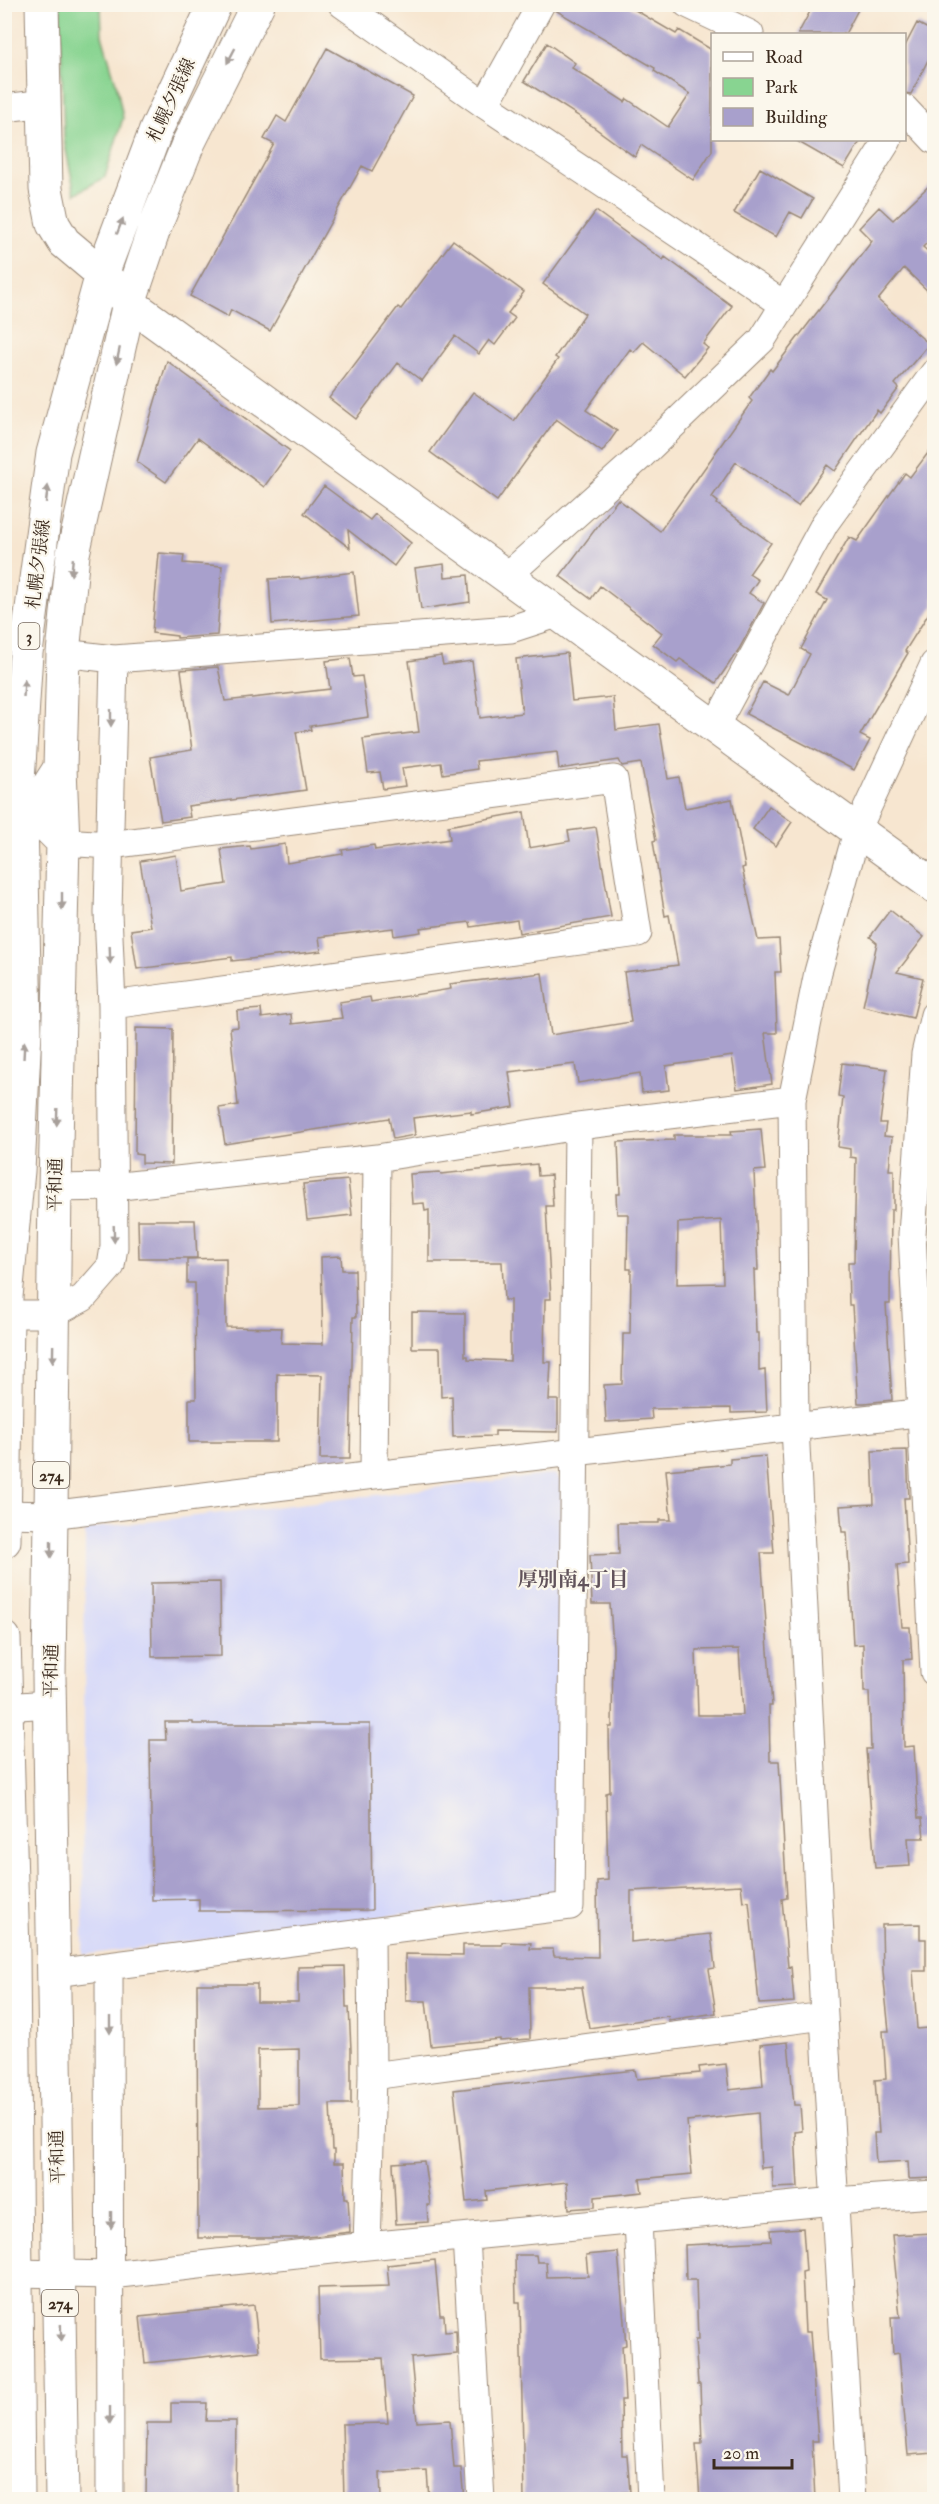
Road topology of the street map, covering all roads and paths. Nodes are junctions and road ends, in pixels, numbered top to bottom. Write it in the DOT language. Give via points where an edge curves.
graph roads {
  1 [pos="42,4"];
  2 [pos="215,4"];
  3 [pos="258,4"];
  4 [pos="342,4"];
  5 [pos="541,4"];
  6 [pos="687,4"];
  7 [pos="748,33"];
  8 [pos="46,103"];
  9 [pos="485,105"];
  10 [pos="4,108"];
  11 [pos="906,110"];
  12 [pos="934,140"];
  13 [pos="887,141"];
  14 [pos="102,274"];
  15 [pos="129,303"];
  16 [pos="783,304"];
  17 [pos="934,373"];
  18 [pos="507,576"];
  19 [pos="557,614"];
  20 [pos="63,653"];
  21 [pos="114,659"];
  22 [pos="934,664"];
  23 [pos="714,728"];
  24 [pos="60,768"];
  25 [pos="15,808"];
  26 [pos="858,828"];
  27 [pos="63,842"];
  28 [pos="110,845"];
  29 [pos="934,886"];
  30 [pos="112,1005"];
  31 [pos="934,1015"];
  32 [pos="792,1100"];
  33 [pos="578,1126"];
  34 [pos="377,1158"];
  35 [pos="112,1187"];
  36 [pos="55,1188"];
  37 [pos="6,1297"];
  38 [pos="53,1314"];
  39 [pos="928,1412"];
  40 [pos="795,1426"];
  41 [pos="576,1452"];
  42 [pos="374,1474"];
  43 [pos="5,1514"];
  44 [pos="50,1515"];
  45 [pos="4,1540"];
  46 [pos="4,1638"];
  47 [pos="934,1672"];
  48 [pos="50,1704"];
  49 [pos="6,1706"];
  50 [pos="371,1933"];
  51 [pos="109,1966"];
  52 [pos="54,1974"];
  53 [pos="824,2016"];
  54 [pos="372,2076"];
  55 [pos="934,2194"];
  56 [pos="835,2201"];
  57 [pos="638,2220"];
  58 [pos="466,2237"];
  59 [pos="367,2246"];
  60 [pos="16,2274"];
  61 [pos="60,2275"];
  62 [pos="111,2275"];
  63 [pos="18,2499"];
  64 [pos="62,2499"];
  65 [pos="110,2499"];
  66 [pos="481,2499"];
  67 [pos="651,2499"];
  68 [pos="852,2499"];
  1 -- 8 [label="main road"];
  14 -- 2 [label="main road, 札幌夕張線 / 3, one-way" via="156,130"];
  3 -- 15 [label="main road, 札幌夕張線 / 3, one-way" via="188,144"];
  4 -- 9 [label="street"];
  5 -- 9 [label="street"];
  6 -- 7 [label="street"];
  8 -- 10 [label="street"];
  8 -- 14 [label="main road" via="46,189 53,224 64,242"];
  9 -- 16 [label="street"];
  11 -- 12 [label="street"];
  13 -- 16 [label="street"];
  14 -- 15 [label="main road"];
  25 -- 14 [label="main road, 札幌夕張線 / 3, one-way" via="26,653 52,453"];
  15 -- 18 [label="main road"];
  15 -- 20 [label="main road, 札幌夕張線 / 3, one-way" via="73,554"];
  16 -- 18 [label="street" via="762,340 640,457"];
  17 -- 23 [label="street" via="825,523"];
  18 -- 19 [label="main road"];
  19 -- 21 [label="street" via="511,629"];
  19 -- 23 [label="main road"];
  20 -- 21 [label="street"];
  20 -- 24 [label="main road, 札幌夕張線 / 3"];
  21 -- 28 [label="street, one-way"];
  22 -- 26 [label="street"];
  23 -- 26 [label="main road"];
  24 -- 25 [label="main road" via="42,796"];
  24 -- 27 [label="main road, 札幌夕張線 / 3"];
  25 -- 27 [label="main road"];
  37 -- 25 [label="main road, 札幌夕張線 / 3, one-way" via="25,1031"];
  26 -- 29 [label="main road"];
  26 -- 32 [label="street" via="818,972"];
  27 -- 28 [label="street"];
  27 -- 36 [label="main road, 平和通 / 274, one-way"];
  28 -- 30 [label="street, one-way"];
  28 -- 30 [label="street" via="614,778 638,933"];
  30 -- 35 [label="street"];
  31 -- 39 [label="street" via="924,1054 912,1234"];
  32 -- 33 [label="street"];
  32 -- 40 [label="street"];
  33 -- 34 [label="street"];
  33 -- 41 [label="street"];
  34 -- 35 [label="street"];
  34 -- 42 [label="street"];
  35 -- 36 [label="street"];
  35 -- 38 [label="street, one-way" via="111,1266 83,1298"];
  36 -- 38 [label="main road, 平和通 / 274"];
  37 -- 38 [label="street"];
  37 -- 43 [label="main road"];
  38 -- 44 [label="main road, 平和通 / 274, one-way"];
  39 -- 40 [label="street"];
  39 -- 47 [label="street"];
  40 -- 41 [label="street"];
  40 -- 53 [label="street"];
  41 -- 42 [label="street"];
  41 -- 50 [label="street" via="570,1906"];
  42 -- 44 [label="street"];
  43 -- 44 [label="street"];
  43 -- 45 [label="main road"];
  44 -- 48 [label="main road, 平和通 / 274, one-way"];
  46 -- 49 [label="main road, 274"];
  48 -- 49 [label="street"];
  48 -- 52 [label="main road, 平和通 / 274"];
  49 -- 60 [label="main road, 274" via="13,1918"];
  50 -- 51 [label="street"];
  50 -- 54 [label="street"];
  51 -- 52 [label="street"];
  51 -- 62 [label="street, one-way"];
  52 -- 61 [label="main road, 平和通 / 274"];
  53 -- 54 [label="street"];
  53 -- 56 [label="street"];
  54 -- 59 [label="street"];
  55 -- 56 [label="street"];
  56 -- 57 [label="street"];
  56 -- 68 [label="street"];
  57 -- 58 [label="street"];
  57 -- 67 [label="street"];
  58 -- 59 [label="street"];
  58 -- 66 [label="street"];
  59 -- 62 [label="street"];
  60 -- 61 [label="street"];
  60 -- 63 [label="main road, 274"];
  61 -- 62 [label="street"];
  61 -- 64 [label="main road, 平和通 / 274, one-way"];
  62 -- 65 [label="street, one-way"];
}
